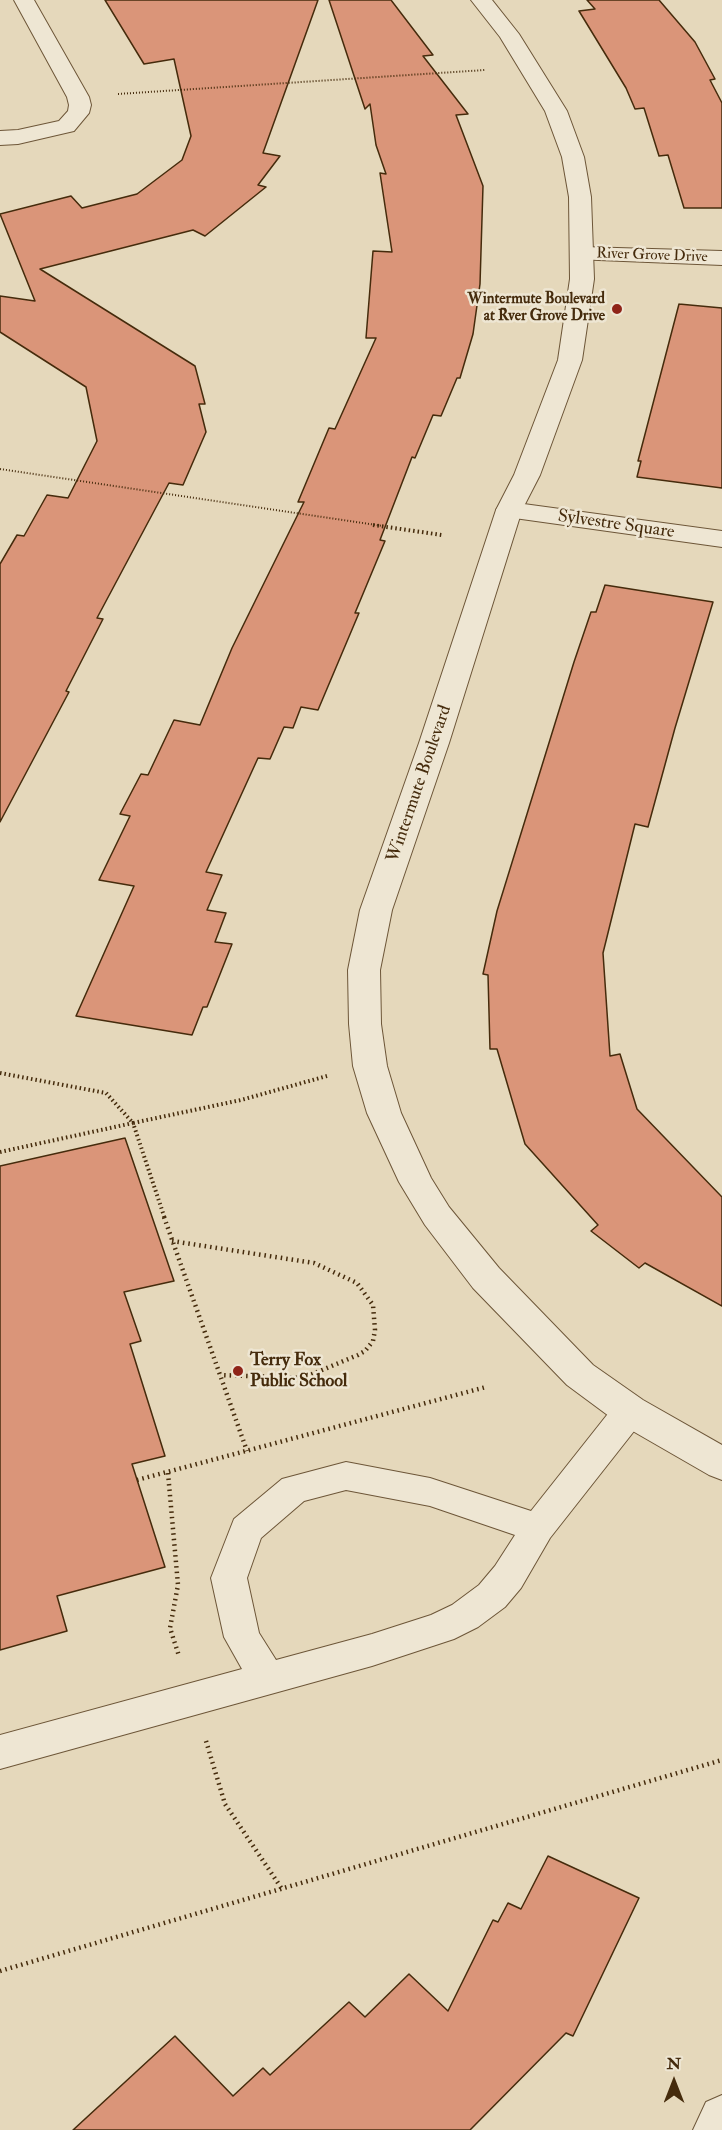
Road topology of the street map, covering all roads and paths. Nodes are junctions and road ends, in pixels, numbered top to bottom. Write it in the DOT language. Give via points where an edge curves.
graph roads {
  1 [pos="24,0"];
  2 [pos="481,0"];
  3 [pos="484,70"];
  4 [pos="78,97"];
  5 [pos="0,138"];
  6 [pos="582,254"];
  7 [pos="722,258"];
  8 [pos="0,470"];
  9 [pos="509,510"];
  10 [pos="442,535"];
  11 [pos="722,539"];
  12 [pos="370,1066"];
  13 [pos="0,1073"];
  14 [pos="133,1123"];
  15 [pos="0,1152"];
  16 [pos="172,1241"];
  17 [pos="220,1375"];
  18 [pos="486,1387"];
  19 [pos="630,1411"];
  20 [pos="247,1451"];
  21 [pos="722,1464"];
  22 [pos="168,1473"];
  23 [pos="137,1480"];
  24 [pos="538,1528"];
  25 [pos="180,1661"];
  26 [pos="268,1679"];
  27 [pos="204,1734"];
  28 [pos="0,1752"];
  29 [pos="722,1760"];
  30 [pos="282,1889"];
  31 [pos="0,1971"];
  32 [pos="722,2118"];
  33 [pos="716,2130"];
  1 -- 4 [label="street"];
  2 -- 6 [label="street, Wintermute Boulevard" via="509,34 556,111 573,157 580,197"];
  3 -- 4 [label="path"];
  4 -- 5 [label="street" via="78,113 66,126"];
  6 -- 7 [label="street, River Grove Drive"];
  6 -- 9 [label="street, Wintermute Boulevard" via="570,360 527,475"];
  8 -- 10 [label="path"];
  9 -- 11 [label="street, Sylvestre Square"];
  9 -- 12 [label="street, Wintermute Boulevard" via="435,743 376,910 364,970"];
  12 -- 14 [label="path"];
  12 -- 19 [label="street, Wintermute Boulevard" via="400,1150 436,1216 486,1278 552,1348 580,1375"];
  13 -- 14 [label="path" via="106,1093"];
  14 -- 15 [label="path"];
  14 -- 16 [label="path"];
  16 -- 17 [label="path"];
  16 -- 17 [label="path" via="314,1263 357,1283 368,1293 373,1305 373,1341 358,1355 303,1378"];
  17 -- 20 [label="path"];
  18 -- 20 [label="path"];
  19 -- 21 [label="street, Wintermute Boulevard"];
  19 -- 24 [label="lane"];
  20 -- 22 [label="path"];
  22 -- 23 [label="path"];
  22 -- 25 [label="path" via="178,1585 170,1628"];
  24 -- 26 [label="lane" via="508,1577 492,1596 465,1616 411,1638"];
  24 -- 26 [label="lane" via="430,1492 346,1476 294,1489 246,1529 229,1578 242,1637"];
  26 -- 28 [label="lane"];
  27 -- 30 [label="path" via="225,1804"];
  29 -- 30 [label="path"];
  30 -- 31 [label="path"];
  32 -- 33 [label="street"];
}
